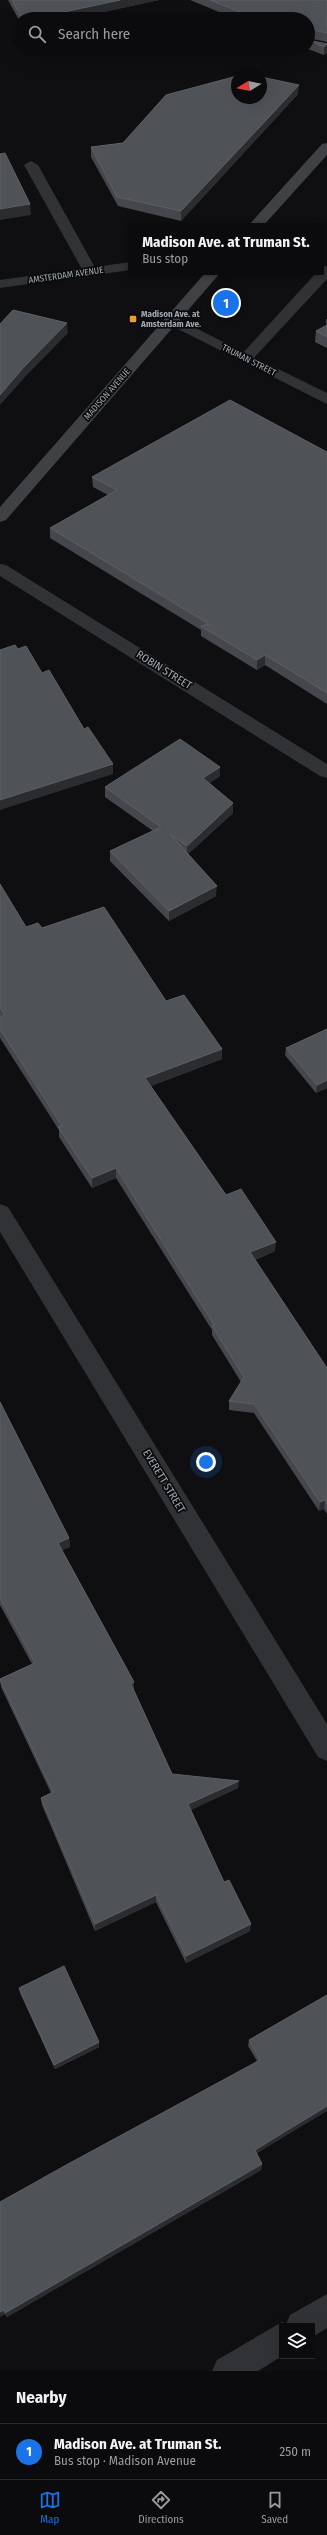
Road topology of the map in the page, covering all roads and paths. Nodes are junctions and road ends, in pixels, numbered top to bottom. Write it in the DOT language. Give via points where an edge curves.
graph roads {
  1 [pos="327,147"];
  2 [pos="31,165"];
  3 [pos="258,223"];
  4 [pos="128,266"];
  5 [pos="90,272"];
  6 [pos="211,275"];
  7 [pos="322,275"];
  8 [pos="0,284"];
  9 [pos="171,320"];
  10 [pos="246,358"];
  11 [pos="327,399"];
  12 [pos="0,517"];
  13 [pos="0,569"];
  14 [pos="327,772"];
  15 [pos="0,1213"];
  16 [pos="327,1748"];
  17 [pos="327,2310"];
  18 [pos="306,2323"];
  19 [pos="279,2340"];
  20 [pos="228,2371"];
  1 -- 3 [label="main road"];
  2 -- 5 [label="street"];
  4 -- 5 [label="street, AMSTERDAM AVENUE"];
  5 -- 8 [label="street, AMSTERDAM AVENUE"];
  6 -- 9 [label="main road, MADISON AVENUE"];
  7 -- 10 [label="street"];
  9 -- 10 [label="street, TRUMAN STREET"];
  9 -- 12 [label="main road, MADISON AVENUE"];
  10 -- 11 [label="street, TRUMAN STREET"];
  13 -- 14 [label="street, ROBIN STREET"];
  15 -- 16 [label="street, EVERETT STREET"];
  17 -- 18 [label="street"];
  19 -- 20 [label="street"];
}
